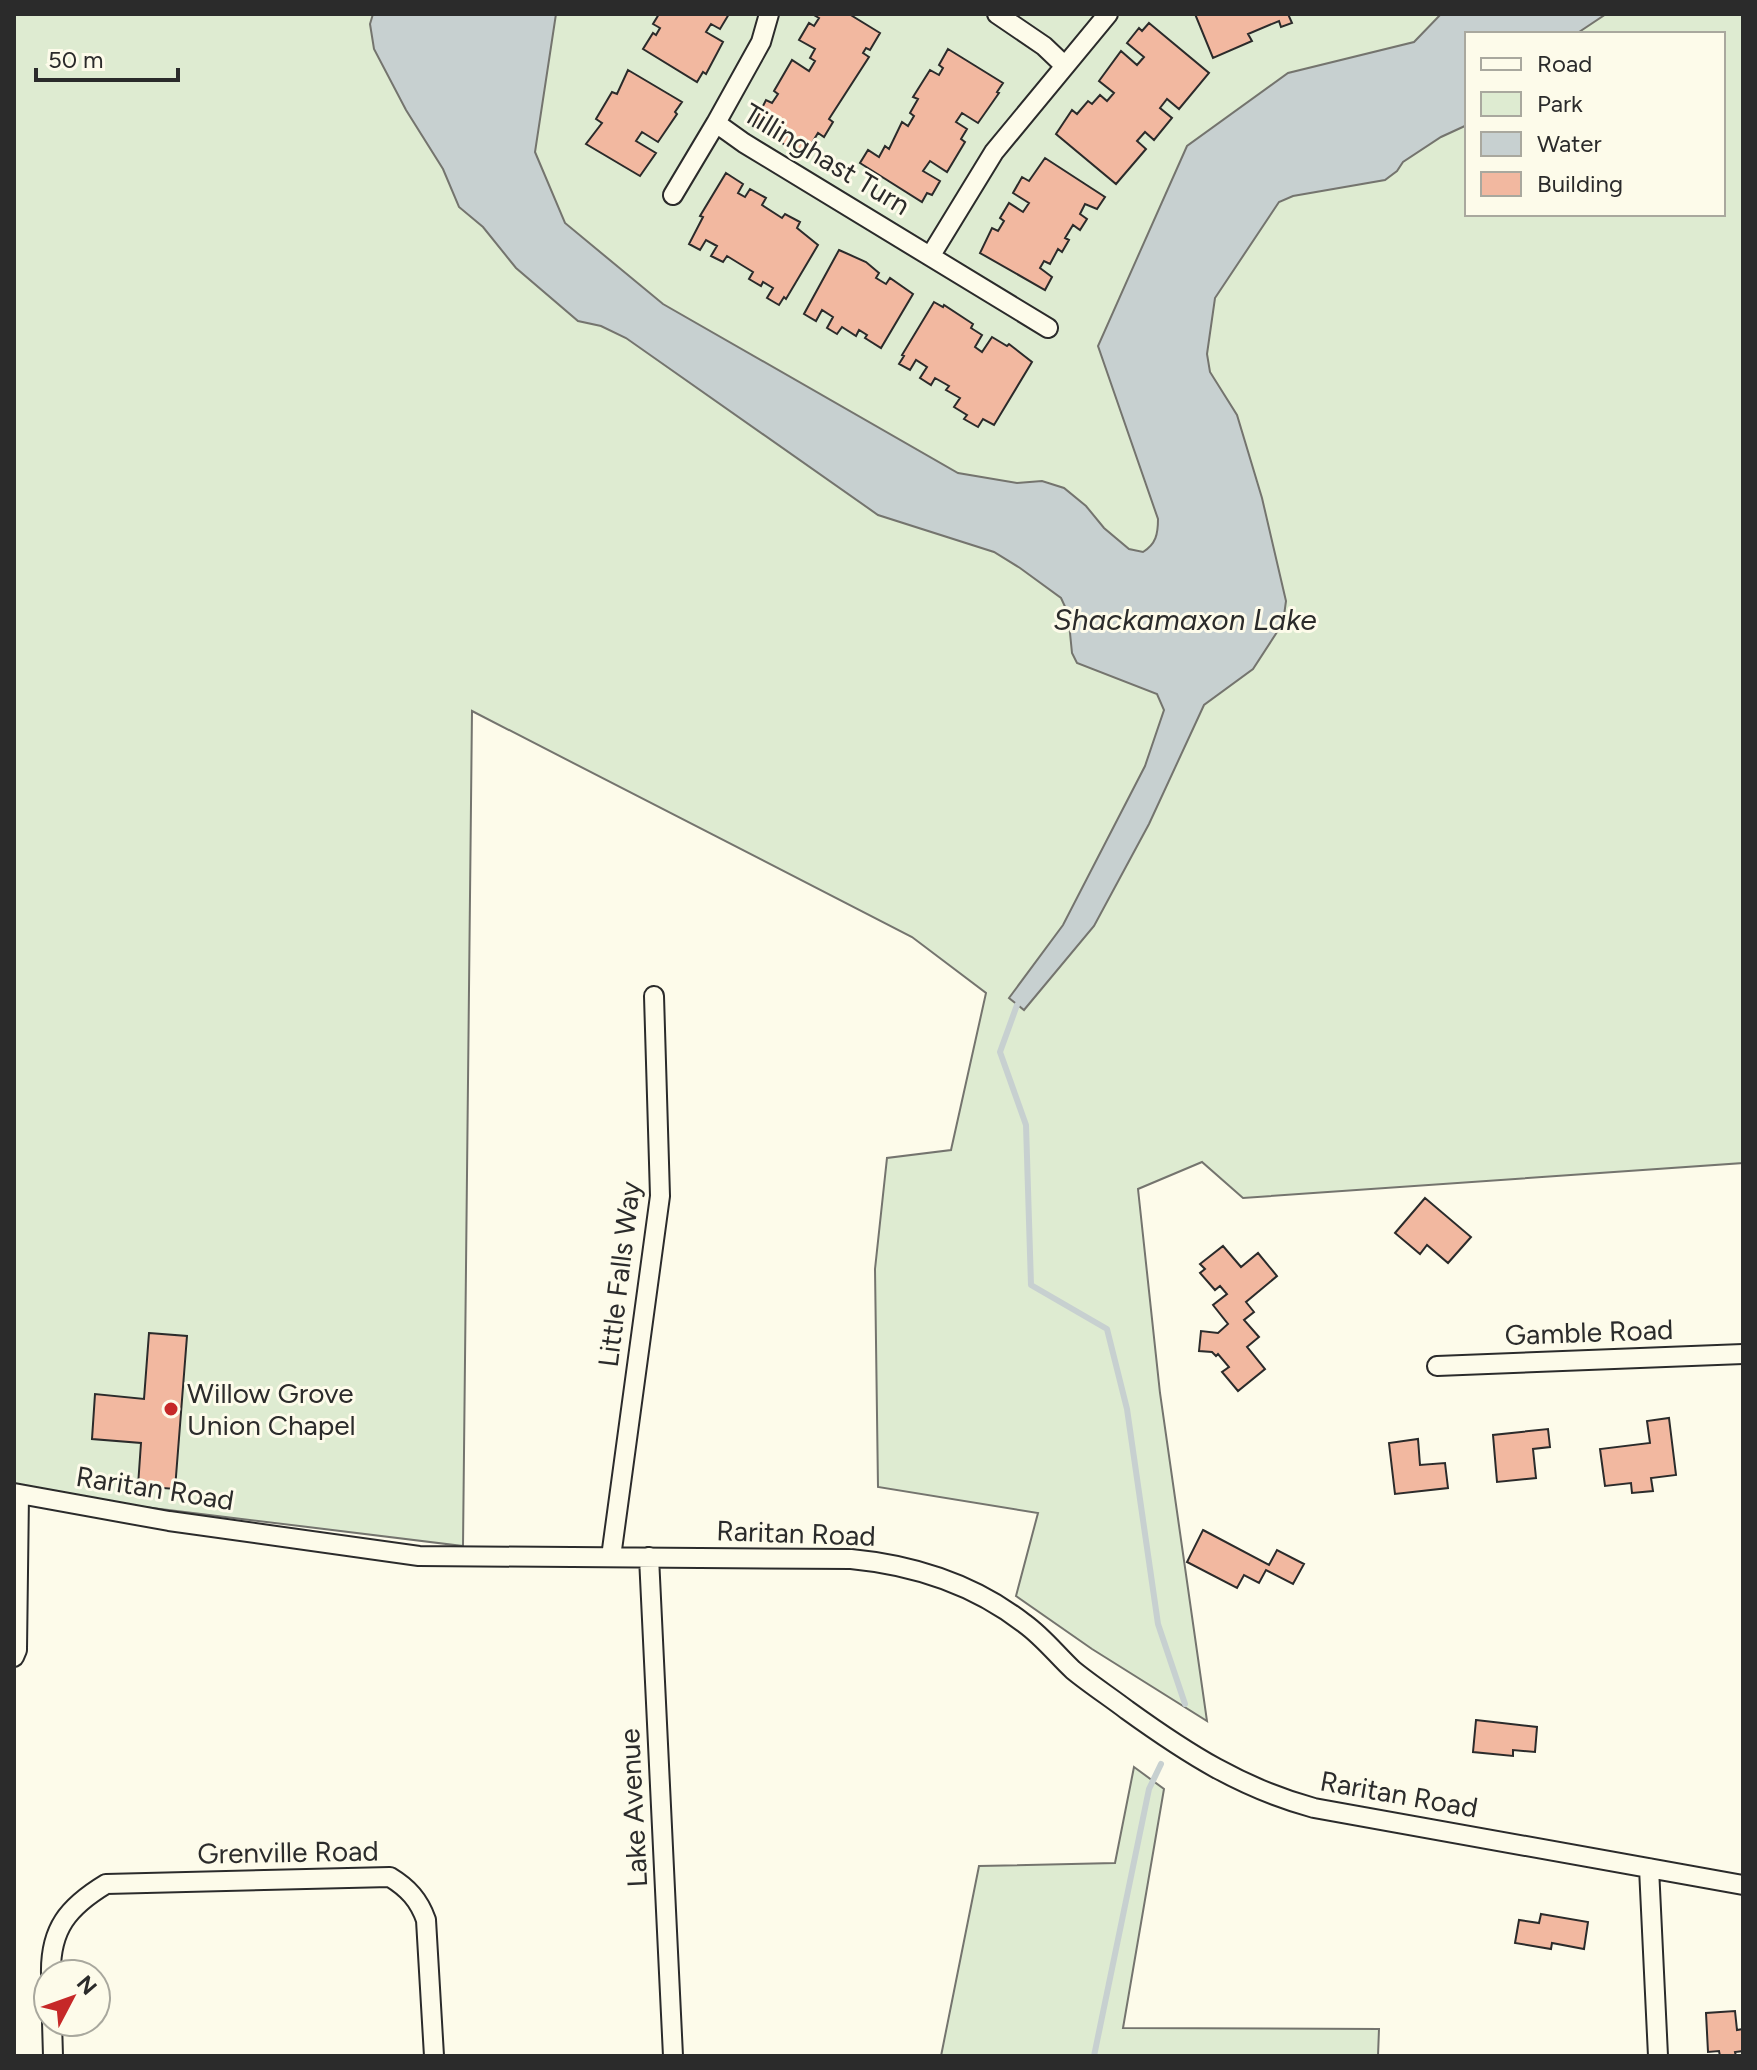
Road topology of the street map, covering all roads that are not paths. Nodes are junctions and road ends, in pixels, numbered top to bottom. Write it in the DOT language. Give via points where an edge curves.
graph roads {
  1 [pos="769,14"];
  2 [pos="997,14"];
  3 [pos="1108,14"];
  4 [pos="1065,66"];
  5 [pos="716,123"];
  6 [pos="673,195"];
  7 [pos="931,255"];
  8 [pos="1048,328"];
  9 [pos="654,996"];
  10 [pos="1743,1354"];
  11 [pos="1437,1366"];
  12 [pos="17,1493"];
  13 [pos="611,1557"];
  14 [pos="649,1557"];
  15 [pos="14,1657"];
  16 [pos="1649,1868"];
  17 [pos="1743,1885"];
  18 [pos="51,1958"];
  19 [pos="434,2056"];
  20 [pos="673,2056"];
  21 [pos="1658,2056"];
  1 -- 5 [label="street, Tillinghast Turn" via="761,42"];
  2 -- 4 [label="street"];
  3 -- 4 [label="street"];
  4 -- 7 [label="street" via="994,152"];
  5 -- 6 [label="street"];
  5 -- 7 [label="street, Tillinghast Turn"];
  7 -- 8 [label="street, Tillinghast Turn"];
  9 -- 13 [label="street, Little Falls Way" via="660,1196"];
  10 -- 11 [label="street, Gamble Road"];
  12 -- 13 [label="street, Raritan Road" via="169,1521 419,1556"];
  12 -- 15 [label="street"];
  13 -- 14 [label="street, Raritan Road"];
  14 -- 16 [label="street, Raritan Road" via="851,1559 938,1576 1025,1624 1073,1670 1177,1746 1246,1785 1314,1808"];
  14 -- 20 [label="street, Lake Avenue"];
  16 -- 17 [label="street, Raritan Road"];
  16 -- 21 [label="street"];
  18 -- 19 [label="street, Grenville Road" via="56,1934 78,1905 106,1884 390,1877 413,1896 426,1920"];
}
